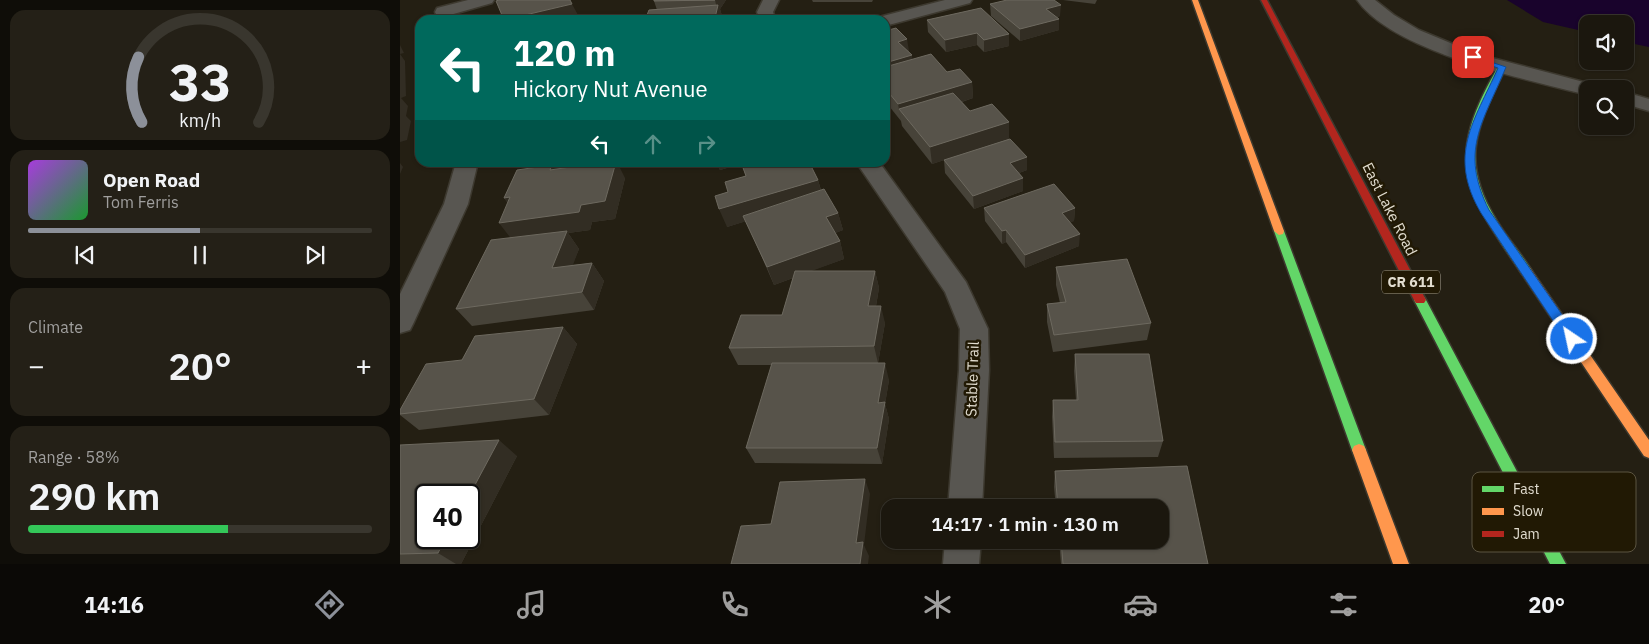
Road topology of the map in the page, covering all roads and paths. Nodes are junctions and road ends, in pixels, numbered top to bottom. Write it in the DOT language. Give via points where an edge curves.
graph roads {
  1 [pos="486,0"];
  2 [pos="771,0"];
  3 [pos="964,0"];
  4 [pos="1195,0"];
  5 [pos="1264,0"];
  6 [pos="1365,0"];
  7 [pos="441,12"];
  8 [pos="766,15"];
  9 [pos="890,20"];
  10 [pos="1502,67"];
  11 [pos="1579,87"];
  12 [pos="1634,101"];
  13 [pos="1649,105"];
  14 [pos="466,167"];
  15 [pos="871,167"];
  16 [pos="400,322"];
  17 [pos="1649,452"];
  18 [pos="1510,472"];
  19 [pos="966,499"];
  20 [pos="962,549"];
  21 [pos="1552,552"];
  22 [pos="961,564"];
  23 [pos="1401,564"];
  24 [pos="1558,564"];
  1 -- 7 [label="street"];
  2 -- 8 [label="street"];
  3 -- 9 [label="street"];
  4 -- 23 [label="main road"];
  5 -- 18 [label="main road, East Lake Road / CR 611"];
  6 -- 10 [label="street" via="1383,16 1411,32"];
  10 -- 11 [label="street"];
  10 -- 17 [label="main road" via="1470,142 1470,175 1475,192"];
  12 -- 13 [label="street"];
  14 -- 16 [label="street" via="456,204"];
  15 -- 19 [label="street, Stable Trail" via="957,289 974,329"];
  20 -- 22 [label="street"];
  21 -- 24 [label="main road, East Lake Road / CR 611"];
}
